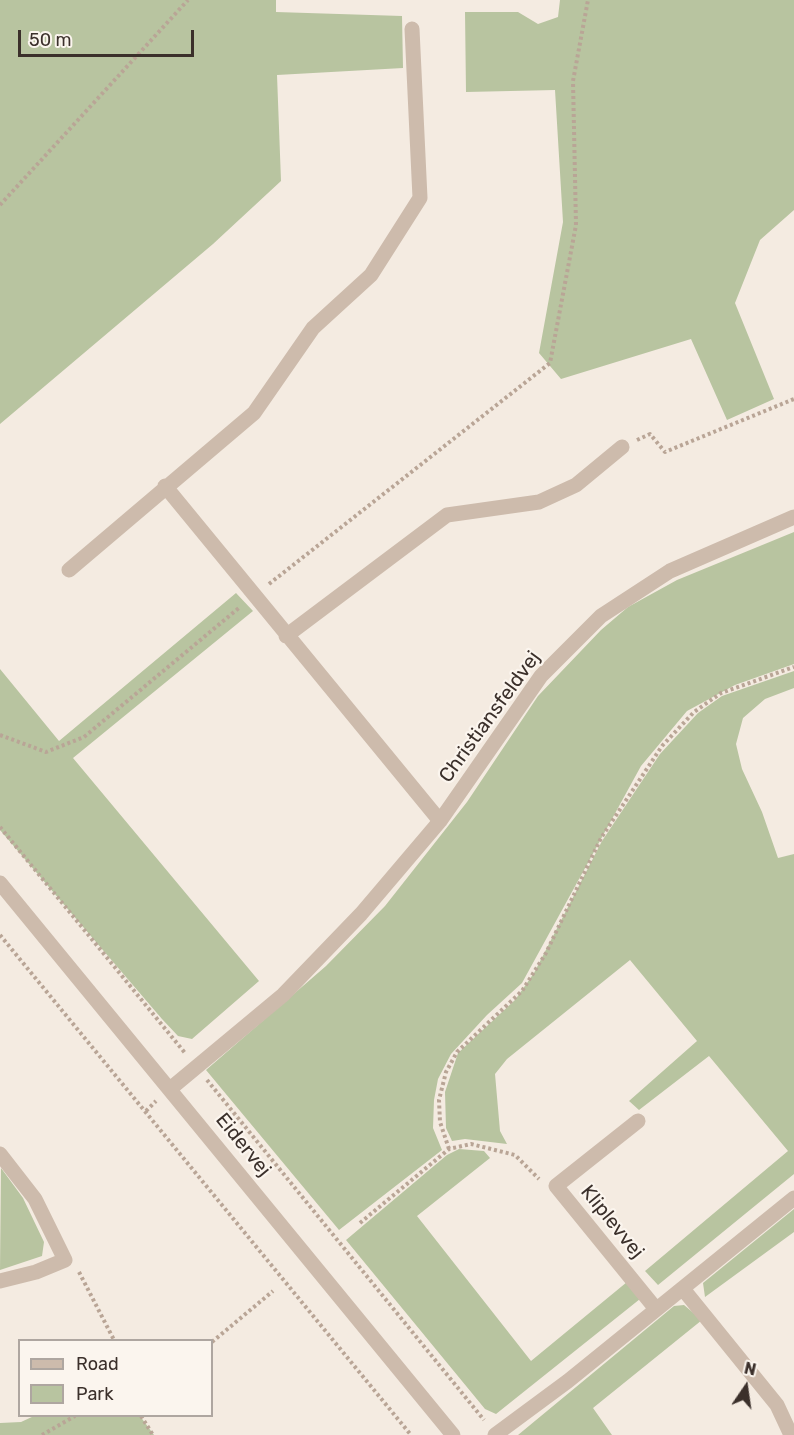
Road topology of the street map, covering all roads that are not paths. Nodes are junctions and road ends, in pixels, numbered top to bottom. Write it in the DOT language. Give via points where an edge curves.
graph roads {
  1 [pos="412,29"];
  2 [pos="622,447"];
  3 [pos="165,486"];
  4 [pos="794,517"];
  5 [pos="69,570"];
  6 [pos="286,636"];
  7 [pos="440,821"];
  8 [pos="0,882"];
  9 [pos="170,1089"];
  10 [pos="638,1121"];
  11 [pos="0,1154"];
  12 [pos="794,1198"];
  13 [pos="0,1281"];
  14 [pos="682,1289"];
  15 [pos="656,1309"];
  16 [pos="453,1435"];
  17 [pos="495,1435"];
  18 [pos="791,1435"];
  1 -- 3 [label="street" via="420,198 371,275 313,328 255,413"];
  2 -- 6 [label="street" via="576,485 538,502 447,515"];
  3 -- 5 [label="street"];
  3 -- 6 [label="street, Christiansfeldvej"];
  4 -- 7 [label="street, Christiansfeldvej" via="670,571 601,616 541,676"];
  6 -- 7 [label="street, Christiansfeldvej"];
  7 -- 9 [label="street, Christiansfeldvej" via="361,914 283,995"];
  8 -- 9 [label="street, Eidervej"];
  9 -- 16 [label="street, Eidervej"];
  10 -- 15 [label="street, Kliplevvej" via="556,1186"];
  11 -- 13 [label="street" via="35,1198 64,1260"];
  12 -- 14 [label="street"];
  14 -- 15 [label="street"];
  14 -- 18 [label="street" via="777,1405"];
  15 -- 17 [label="street"];
}
